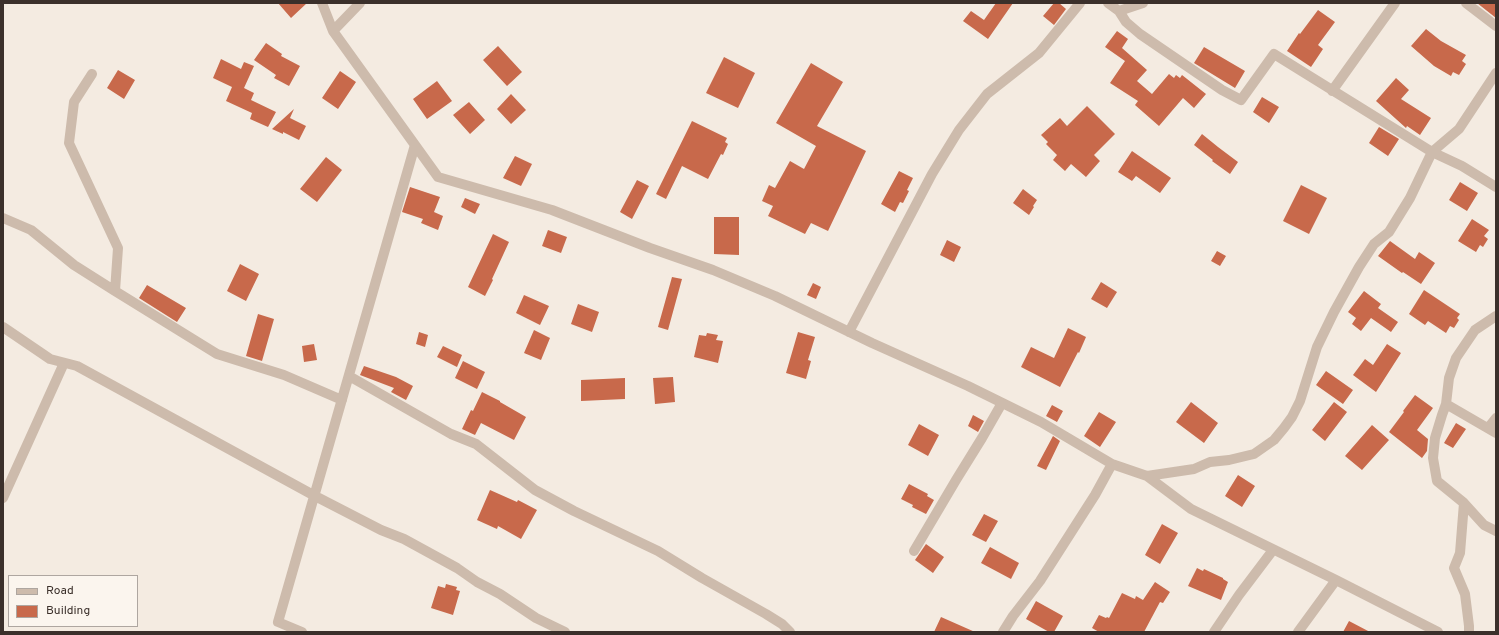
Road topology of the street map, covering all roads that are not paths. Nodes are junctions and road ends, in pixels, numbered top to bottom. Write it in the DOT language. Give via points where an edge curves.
graph roads {
  1 [pos="322,3"];
  2 [pos="360,3"];
  3 [pos="1080,3"];
  4 [pos="1108,3"];
  5 [pos="1144,3"];
  6 [pos="1395,3"];
  7 [pos="1466,3"];
  8 [pos="1119,11"];
  9 [pos="1496,26"];
  10 [pos="333,31"];
  11 [pos="1496,73"];
  12 [pos="92,74"];
  13 [pos="1332,91"];
  14 [pos="415,145"];
  15 [pos="1432,152"];
  16 [pos="1496,187"];
  17 [pos="3,218"];
  18 [pos="115,291"];
  19 [pos="1496,316"];
  20 [pos="3,327"];
  21 [pos="850,332"];
  22 [pos="64,363"];
  23 [pos="349,376"];
  24 [pos="342,400"];
  25 [pos="1002,403"];
  26 [pos="1446,404"];
  27 [pos="1496,418"];
  28 [pos="1492,430"];
  29 [pos="1112,464"];
  30 [pos="1147,476"];
  31 [pos="315,496"];
  32 [pos="3,498"];
  33 [pos="1464,503"];
  34 [pos="1496,532"];
  35 [pos="1273,550"];
  36 [pos="914,551"];
  37 [pos="1336,580"];
  38 [pos="302,632"];
  39 [pos="564,632"];
  40 [pos="790,632"];
  41 [pos="1003,632"];
  42 [pos="1214,632"];
  43 [pos="1298,632"];
  44 [pos="1438,632"];
  45 [pos="1469,632"];
  1 -- 10 [label="street"];
  2 -- 10 [label="street"];
  3 -- 21 [label="street" via="1039,53 987,94 959,130 932,174"];
  4 -- 8 [label="street"];
  5 -- 8 [label="street"];
  6 -- 13 [label="street"];
  7 -- 9 [label="street"];
  8 -- 13 [label="street" via="1126,22 1140,34 1222,90 1241,100 1274,54"];
  10 -- 14 [label="street"];
  11 -- 15 [label="street" via="1460,129"];
  12 -- 18 [label="street" via="74,102 69,143 118,248"];
  13 -- 15 [label="street"];
  14 -- 21 [label="street" via="438,177 552,210 713,270"];
  14 -- 23 [label="street"];
  15 -- 16 [label="street" via="1462,166"];
  15 -- 30 [label="street" via="1410,198 1389,232 1374,244 1334,312 1317,347 1300,401 1292,417 1274,440 1254,454 1210,462 1194,469"];
  17 -- 18 [label="street" via="31,230 74,265"];
  18 -- 24 [label="street" via="217,354 284,375"];
  19 -- 26 [label="street" via="1476,330 1456,358 1449,378"];
  20 -- 22 [label="street" via="50,359"];
  21 -- 25 [label="street"];
  22 -- 31 [label="street" via="77,366"];
  22 -- 32 [label="street"];
  23 -- 24 [label="street"];
  23 -- 40 [label="street" via="451,434 476,444 535,490 658,551 766,614"];
  24 -- 31 [label="street"];
  25 -- 29 [label="street" via="1041,422"];
  25 -- 36 [label="street"];
  26 -- 28 [label="street"];
  26 -- 33 [label="street" via="1435,438 1433,458 1437,481"];
  27 -- 28 [label="street"];
  29 -- 30 [label="street"];
  29 -- 41 [label="street" via="1040,581"];
  30 -- 35 [label="street" via="1191,509"];
  31 -- 38 [label="street" via="278,622"];
  31 -- 39 [label="street" via="404,539"];
  33 -- 34 [label="street" via="1484,525"];
  33 -- 45 [label="street" via="1460,552 1454,568 1465,594"];
  35 -- 37 [label="street"];
  35 -- 42 [label="street"];
  37 -- 43 [label="street"];
  37 -- 44 [label="street"];
}
